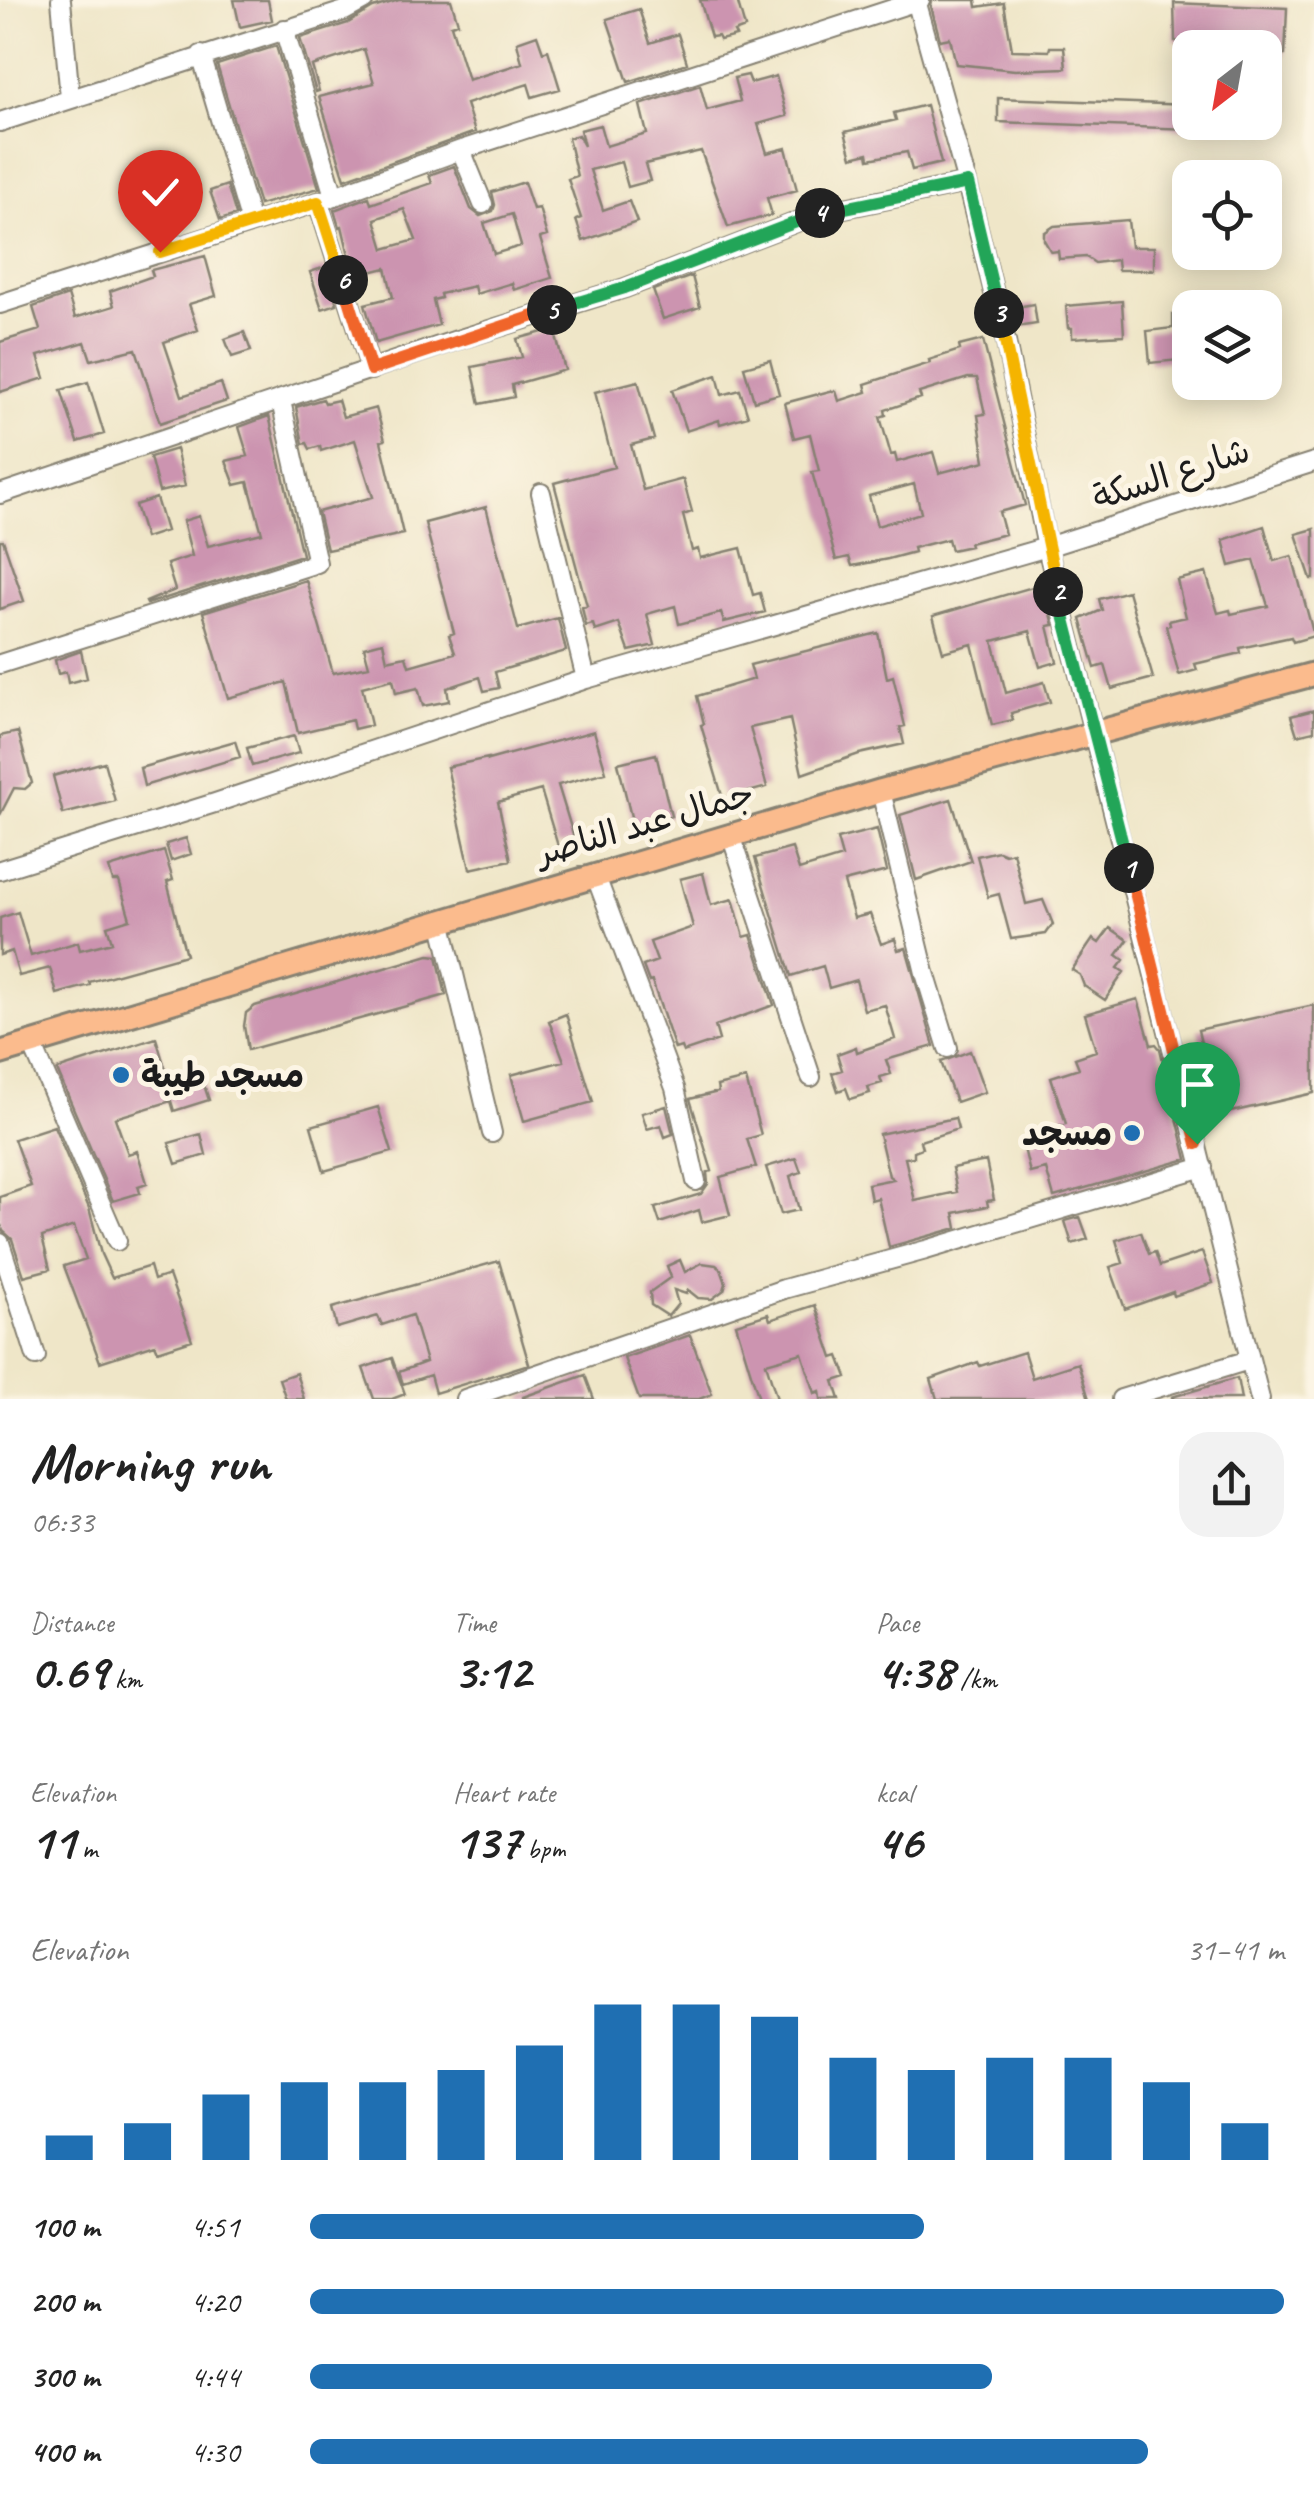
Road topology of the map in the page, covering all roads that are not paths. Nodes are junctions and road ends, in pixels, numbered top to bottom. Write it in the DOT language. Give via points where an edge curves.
graph roads {
  1 [pos="60,0"];
  2 [pos="364,0"];
  3 [pos="918,1"];
  4 [pos="284,30"];
  5 [pos="202,55"];
  6 [pos="70,98"];
  7 [pos="0,122"];
  8 [pos="461,150"];
  9 [pos="968,183"];
  10 [pos="326,200"];
  11 [pos="483,204"];
  12 [pos="251,224"];
  13 [pos="0,304"];
  14 [pos="371,370"];
  15 [pos="281,401"];
  16 [pos="1314,462"];
  17 [pos="541,493"];
  18 [pos="0,494"];
  19 [pos="1047,547"];
  20 [pos="0,664"];
  21 [pos="1314,674"];
  22 [pos="586,680"];
  23 [pos="1093,733"];
  24 [pos="881,791"];
  25 [pos="731,834"];
  26 [pos="0,870"];
  27 [pos="595,874"];
  28 [pos="441,920"];
  29 [pos="32,1044"];
  30 [pos="948,1048"];
  31 [pos="0,1053"];
  32 [pos="812,1077"];
  33 [pos="492,1133"];
  34 [pos="1203,1167"];
  35 [pos="696,1182"];
  36 [pos="117,1241"];
  37 [pos="0,1243"];
  38 [pos="36,1356"];
  39 [pos="1249,1360"];
  40 [pos="465,1399"];
  41 [pos="1122,1399"];
  42 [pos="1260,1399"];
  1 -- 6 [label="street"];
  2 -- 4 [label="street"];
  3 -- 8 [label="street"];
  3 -- 9 [label="street"];
  4 -- 5 [label="street"];
  4 -- 10 [label="street"];
  5 -- 6 [label="street"];
  5 -- 12 [label="street"];
  6 -- 7 [label="street"];
  8 -- 10 [label="street"];
  8 -- 11 [label="street"];
  9 -- 14 [label="street" via="820,213 625,288"];
  9 -- 19 [label="street"];
  10 -- 12 [label="street"];
  10 -- 14 [label="street"];
  12 -- 13 [label="street"];
  14 -- 15 [label="street"];
  15 -- 18 [label="street"];
  15 -- 20 [label="street" via="317,563"];
  16 -- 19 [label="street, شارع السكة"];
  17 -- 22 [label="street"];
  19 -- 22 [label="street, شارع السكة"];
  19 -- 23 [label="street"];
  21 -- 23 [label="main road, جمال عبد الناصر"];
  22 -- 26 [label="street, شارع السكة"];
  23 -- 24 [label="main road, جمال عبد الناصر"];
  23 -- 34 [label="street"];
  24 -- 25 [label="main road, جمال عبد الناصر"];
  24 -- 30 [label="street"];
  25 -- 27 [label="main road, جمال عبد الناصر"];
  25 -- 32 [label="street"];
  27 -- 28 [label="main road, جمال عبد الناصر"];
  27 -- 35 [label="street" via="675,1088"];
  28 -- 29 [label="main road, جمال عبد الناصر"];
  28 -- 33 [label="street"];
  29 -- 31 [label="main road, جمال عبد الناصر"];
  29 -- 36 [label="street"];
  34 -- 39 [label="street"];
  34 -- 40 [label="street" via="784,1289"];
  37 -- 38 [label="street"];
  39 -- 41 [label="street"];
  39 -- 42 [label="street"];
}
